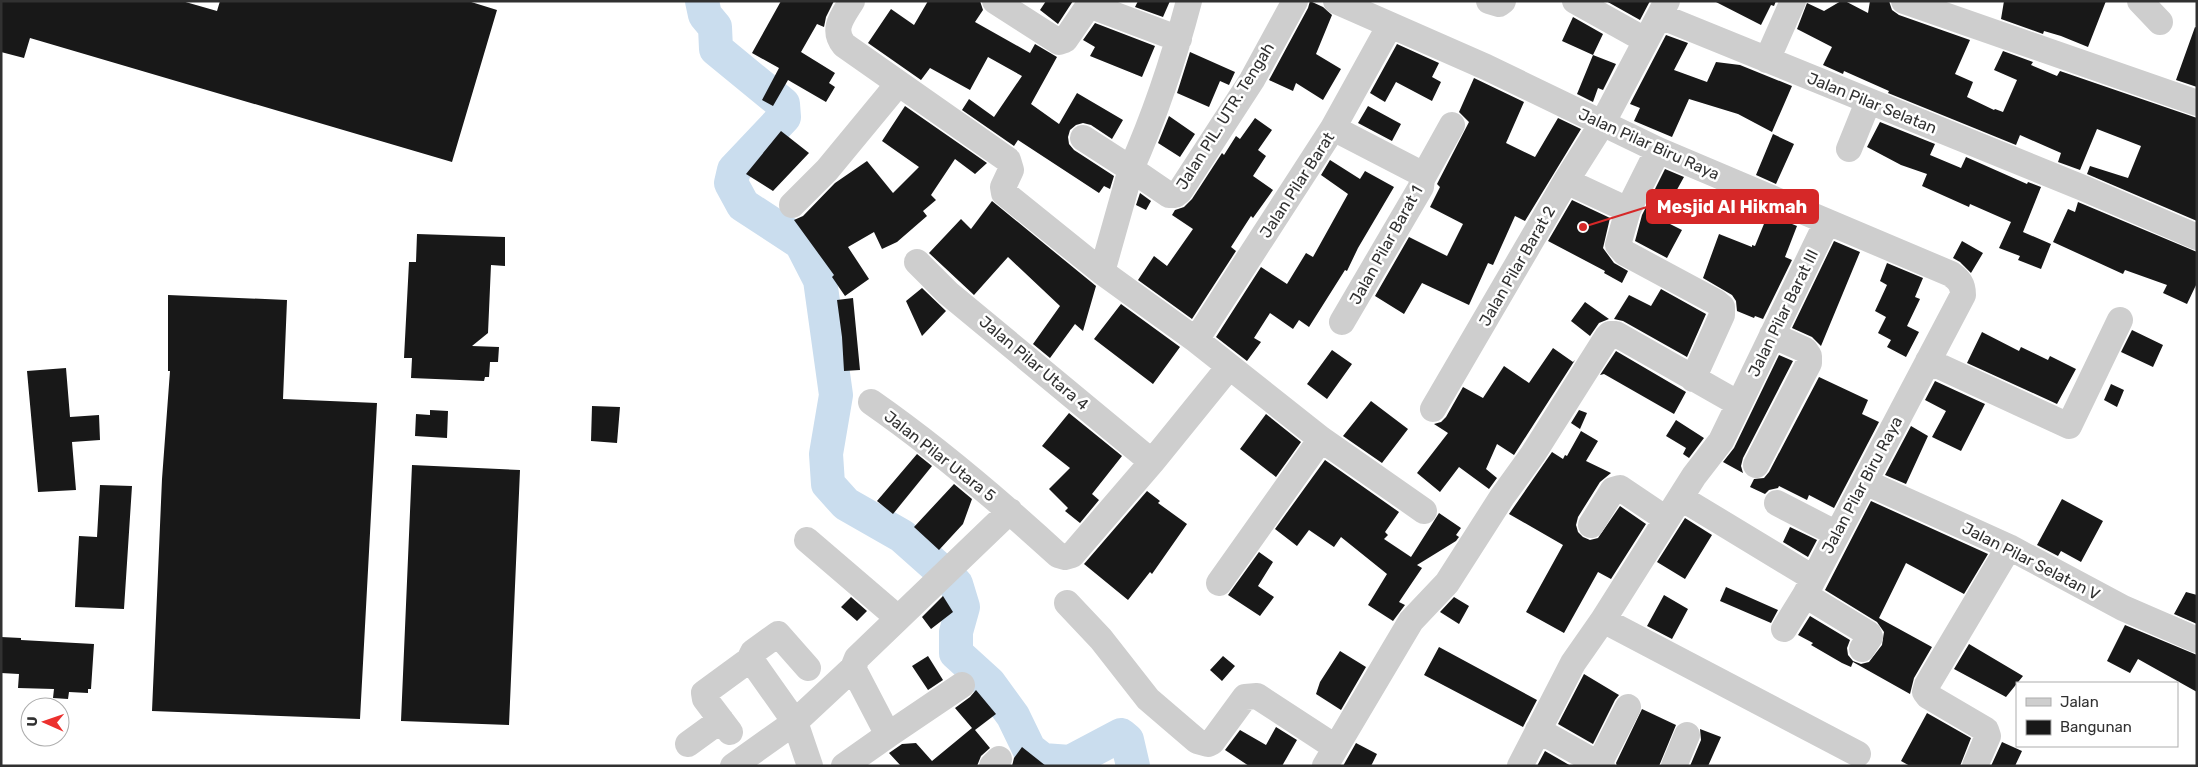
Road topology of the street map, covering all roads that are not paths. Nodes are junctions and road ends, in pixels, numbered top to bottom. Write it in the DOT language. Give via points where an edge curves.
graph roads {
  1 [pos="852,1"];
  2 [pos="995,1"];
  3 [pos="1189,1"];
  4 [pos="1295,1"];
  5 [pos="1336,1"];
  6 [pos="1489,1"];
  7 [pos="1503,1"];
  8 [pos="1575,1"];
  9 [pos="1793,1"];
  10 [pos="1904,1"];
  11 [pos="2140,1"];
  12 [pos="1089,3"];
  13 [pos="1663,9"];
  14 [pos="2160,22"];
  15 [pos="1390,25"];
  16 [pos="1179,39"];
  17 [pos="1645,40"];
  18 [pos="1767,60"];
  19 [pos="898,84"];
  20 [pos="1868,102"];
  21 [pos="2197,103"];
  22 [pos="1602,124"];
  23 [pos="1452,125"];
  24 [pos="1333,128"];
  25 [pos="1083,138"];
  26 [pos="1850,149"];
  27 [pos="1658,150"];
  28 [pos="1131,168"];
  29 [pos="1422,179"];
  30 [pos="1566,181"];
  31 [pos="792,205"];
  32 [pos="1628,210"];
  33 [pos="1827,222"];
  34 [pos="2197,237"];
  35 [pos="917,262"];
  36 [pos="1102,272"];
  37 [pos="2120,320"];
  38 [pos="1342,322"];
  39 [pos="1772,335"];
  40 [pos="1196,340"];
  41 [pos="1928,361"];
  42 [pos="1229,368"];
  43 [pos="1693,379"];
  44 [pos="871,402"];
  45 [pos="1738,404"];
  46 [pos="1433,409"];
  47 [pos="1321,439"];
  48 [pos="1152,462"];
  49 [pos="1756,465"];
  50 [pos="1865,482"];
  51 [pos="1681,498"];
  52 [pos="1778,503"];
  53 [pos="1010,510"];
  54 [pos="1424,511"];
  55 [pos="1666,519"];
  56 [pos="1591,525"];
  57 [pos="1837,534"];
  58 [pos="807,540"];
  59 [pos="2009,547"];
  60 [pos="1220,583"];
  61 [pos="1809,586"];
  62 [pos="1067,603"];
  63 [pos="898,618"];
  64 [pos="1603,620"];
  65 [pos="1784,629"];
  66 [pos="2197,640"];
  67 [pos="1862,649"];
  68 [pos="748,662"];
  69 [pos="808,668"];
  70 [pos="853,668"];
  71 [pos="962,685"];
  72 [pos="1628,707"];
  73 [pos="795,722"];
  74 [pos="1538,730"];
  75 [pos="888,735"];
  76 [pos="1688,735"];
  77 [pos="688,744"];
  78 [pos="1858,754"];
  79 [pos="1330,757"];
  80 [pos="1600,765"];
  81 [pos="733,766"];
  82 [pos="810,766"];
  83 [pos="844,766"];
  84 [pos="1520,766"];
  85 [pos="1674,766"];
  86 [pos="1975,766"];
  1 -- 19 [label="street" via="838,25 837,34 844,45"];
  2 -- 12 [label="street" via="1059,42 1065,40"];
  3 -- 16 [label="street"];
  4 -- 28 [label="street, Jalan PIL. UTR. Tengah" via="1252,80 1180,191 1169,195"];
  5 -- 15 [label="street, Jalan Pilar Biru Raya"];
  6 -- 7 [label="street" via="1499,4"];
  8 -- 17 [label="street"];
  9 -- 18 [label="street"];
  10 -- 21 [label="street"];
  11 -- 14 [label="street"];
  12 -- 16 [label="street"];
  13 -- 17 [label="street, Jalan Pilar Selatan"];
  13 -- 18 [label="street, Jalan Pilar Selatan"];
  15 -- 22 [label="street, Jalan Pilar Biru Raya" via="1486,67"];
  15 -- 24 [label="street, Jalan Pilar Barat"];
  16 -- 28 [label="street"];
  17 -- 22 [label="street, Jalan Pilar Selatan"];
  18 -- 20 [label="street, Jalan Pilar Selatan"];
  19 -- 31 [label="street" via="828,170"];
  19 -- 36 [label="street" via="1008,160 1011,170 1003,187 1004,194"];
  20 -- 26 [label="street"];
  20 -- 34 [label="street, Jalan Pilar Selatan"];
  22 -- 27 [label="street, Jalan Pilar Biru Raya"];
  22 -- 30 [label="street, Jalan Pilar Barat 2"];
  23 -- 29 [label="street"];
  24 -- 29 [label="street, Jalan Pilar Barat 1" via="1418,172"];
  24 -- 40 [label="street, Jalan Pilar Barat"];
  25 -- 28 [label="street"];
  27 -- 32 [label="street"];
  27 -- 33 [label="street, Jalan Pilar Biru Raya"];
  28 -- 36 [label="street"];
  29 -- 38 [label="street, Jalan Pilar Barat 1" via="1421,187"];
  30 -- 32 [label="street"];
  30 -- 46 [label="street, Jalan Pilar Barat 2"];
  32 -- 43 [label="street" via="1618,240 1620,249 1722,308 1722,315"];
  33 -- 39 [label="street, Jalan Pilar Barat III"];
  33 -- 41 [label="street, Jalan Pilar Biru Raya" via="1888,246 1959,280 1963,295"];
  35 -- 48 [label="street, Jalan Pilar Utara 4" via="958,302"];
  36 -- 40 [label="street"];
  37 -- 41 [label="street" via="2070,426"];
  39 -- 45 [label="street, Jalan Pilar Barat III"];
  39 -- 49 [label="street" via="1805,350 1809,363"];
  40 -- 42 [label="street"];
  41 -- 50 [label="street, Jalan Pilar Biru Raya"];
  42 -- 47 [label="street"];
  42 -- 48 [label="street, Jalan Pilar Utara 5"];
  43 -- 45 [label="street"];
  43 -- 79 [label="street" via="1616,334 1607,336 1447,583 1411,621"];
  44 -- 53 [label="street, Jalan Pilar Utara 5" via="925,440"];
  45 -- 51 [label="street, Jalan Pilar Barat III" via="1721,441"];
  47 -- 54 [label="street"];
  47 -- 60 [label="street"];
  48 -- 53 [label="street, Jalan Pilar Utara 5" via="1072,555 1058,555"];
  50 -- 57 [label="street, Jalan Pilar Biru Raya"];
  50 -- 59 [label="street, Jalan Pilar Selatan V"];
  51 -- 55 [label="street, Jalan Pilar Barat III"];
  51 -- 61 [label="street"];
  52 -- 57 [label="street"];
  53 -- 63 [label="street"];
  55 -- 56 [label="street" via="1616,488"];
  55 -- 64 [label="street, Jalan Pilar Barat III"];
  57 -- 61 [label="street, Jalan Pilar Biru Raya"];
  58 -- 63 [label="street"];
  59 -- 66 [label="street, Jalan Pilar Selatan V" via="2123,608"];
  59 -- 86 [label="street" via="1926,685 1928,696 1986,730 1988,736"];
  61 -- 65 [label="street, Jalan Pilar Biru Raya"];
  61 -- 67 [label="street" via="1869,634"];
  62 -- 79 [label="street" via="1148,699 1197,741 1212,742 1246,697 1257,696"];
  63 -- 70 [label="street" via="857,658"];
  64 -- 74 [label="street, Jalan Pilar Barat III" via="1573,663"];
  64 -- 78 [label="street"];
  68 -- 69 [label="street" via="753,652 778,634"];
  68 -- 73 [label="street" via="754,664"];
  68 -- 77 [label="street" via="704,693 726,726"];
  70 -- 73 [label="street"];
  70 -- 75 [label="street"];
  71 -- 75 [label="street"];
  72 -- 80 [label="street"];
  73 -- 81 [label="street"];
  73 -- 82 [label="street"];
  74 -- 80 [label="street"];
  74 -- 84 [label="street, Jalan Pilar Barat III"];
  75 -- 83 [label="street"];
  76 -- 85 [label="street"];
}
